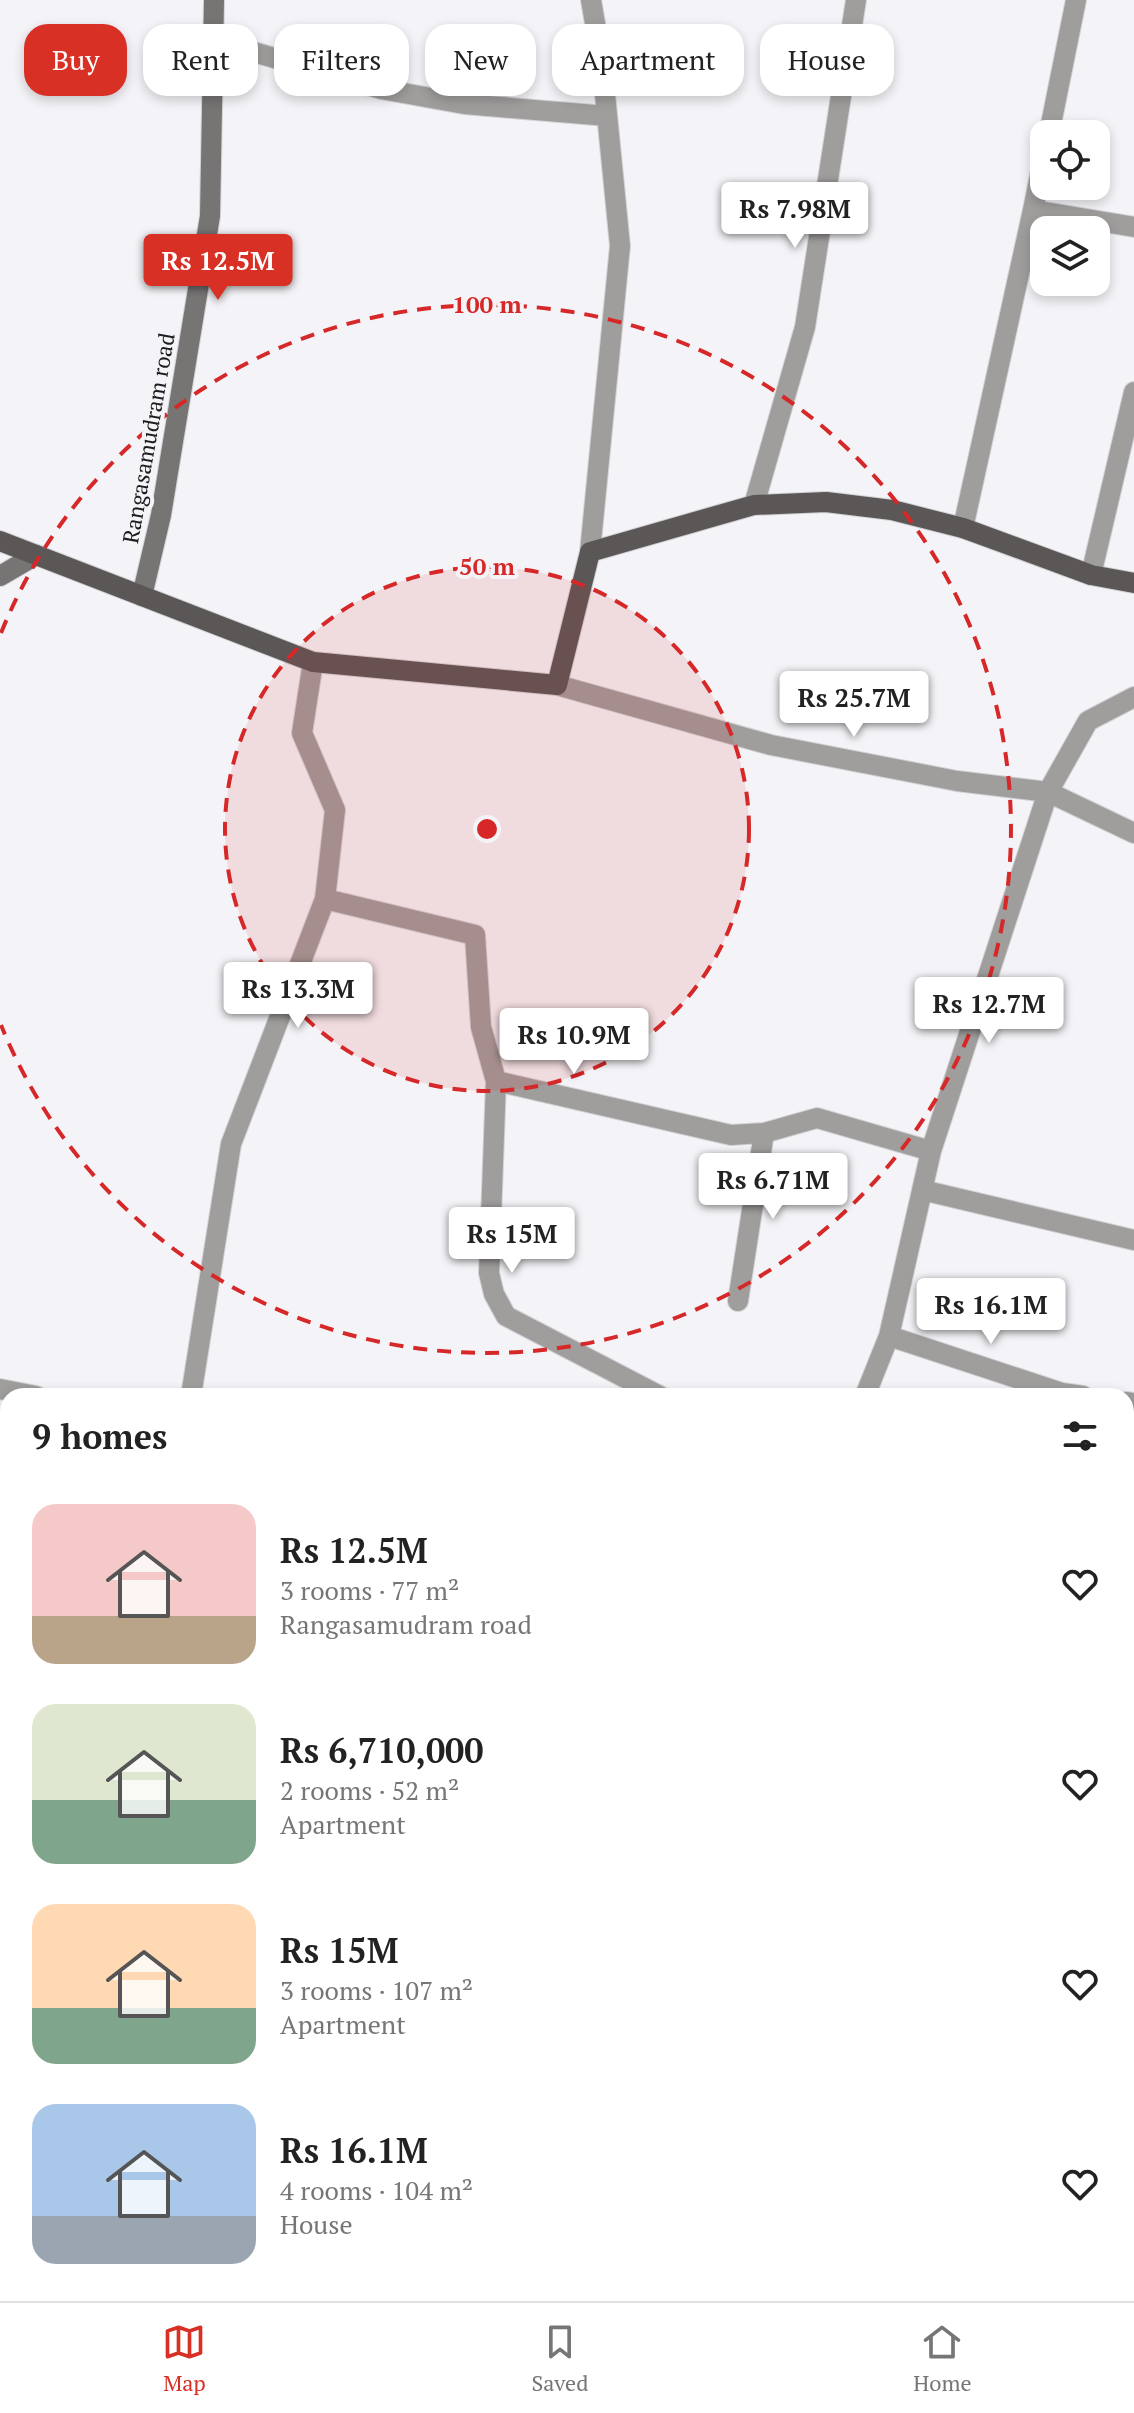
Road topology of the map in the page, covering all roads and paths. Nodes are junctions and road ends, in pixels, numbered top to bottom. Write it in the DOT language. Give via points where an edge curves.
graph roads {
  1 [pos="214,0"];
  2 [pos="591,0"];
  3 [pos="856,0"];
  4 [pos="1076,0"];
  5 [pos="215,24"];
  6 [pos="258,53"];
  7 [pos="214,96"];
  8 [pos="607,116"];
  9 [pos="1052,120"];
  10 [pos="1035,200"];
  11 [pos="1033,210"];
  12 [pos="1134,227"];
  13 [pos="1134,392"];
  14 [pos="754,505"];
  15 [pos="963,528"];
  16 [pos="0,541"];
  17 [pos="590,552"];
  18 [pos="36,555"];
  19 [pos="1091,575"];
  20 [pos="0,576"];
  21 [pos="1134,583"];
  22 [pos="142,596"];
  23 [pos="313,662"];
  24 [pos="557,685"];
  25 [pos="1134,697"];
  26 [pos="1048,792"];
  27 [pos="1134,833"];
  28 [pos="325,899"];
  29 [pos="496,1081"];
  30 [pos="764,1133"];
  31 [pos="931,1151"];
  32 [pos="922,1190"];
  33 [pos="1134,1240"];
  34 [pos="738,1301"];
  35 [pos="889,1336"];
  36 [pos="192,1388"];
  37 [pos="645,1388"];
  38 [pos="868,1388"];
  39 [pos="1047,1388"];
  1 -- 5 [label="main road, Rangasamudram road"];
  2 -- 8 [label="street"];
  3 -- 14 [label="street" via="805,327"];
  4 -- 9 [label="street"];
  6 -- 8 [label="street" via="381,89 464,104"];
  7 -- 22 [label="main road, Rangasamudram road" via="210,216 161,515"];
  8 -- 17 [label="street" via="620,246"];
  10 -- 11 [label="street"];
  11 -- 12 [label="street"];
  11 -- 15 [label="street"];
  13 -- 19 [label="street"];
  14 -- 15 [label="main road" via="826,502 892,510"];
  14 -- 17 [label="main road"];
  15 -- 19 [label="main road"];
  16 -- 18 [label="main road"];
  17 -- 24 [label="main road"];
  18 -- 20 [label="main road"];
  18 -- 22 [label="main road"];
  19 -- 21 [label="main road"];
  22 -- 23 [label="main road"];
  23 -- 24 [label="main road"];
  23 -- 28 [label="street" via="302,733 335,810"];
  24 -- 26 [label="street" via="771,745 957,781"];
  25 -- 26 [label="street" via="1088,721"];
  26 -- 27 [label="street"];
  26 -- 31 [label="street"];
  28 -- 29 [label="street" via="475,935 481,1027"];
  28 -- 36 [label="street" via="231,1144"];
  29 -- 30 [label="street" via="731,1135"];
  29 -- 37 [label="street" via="489,1273 494,1294 506,1316"];
  30 -- 31 [label="street" via="817,1118"];
  30 -- 34 [label="street"];
  31 -- 32 [label="street"];
  32 -- 33 [label="street"];
  32 -- 35 [label="street"];
  35 -- 38 [label="street"];
  35 -- 39 [label="street"];
}
